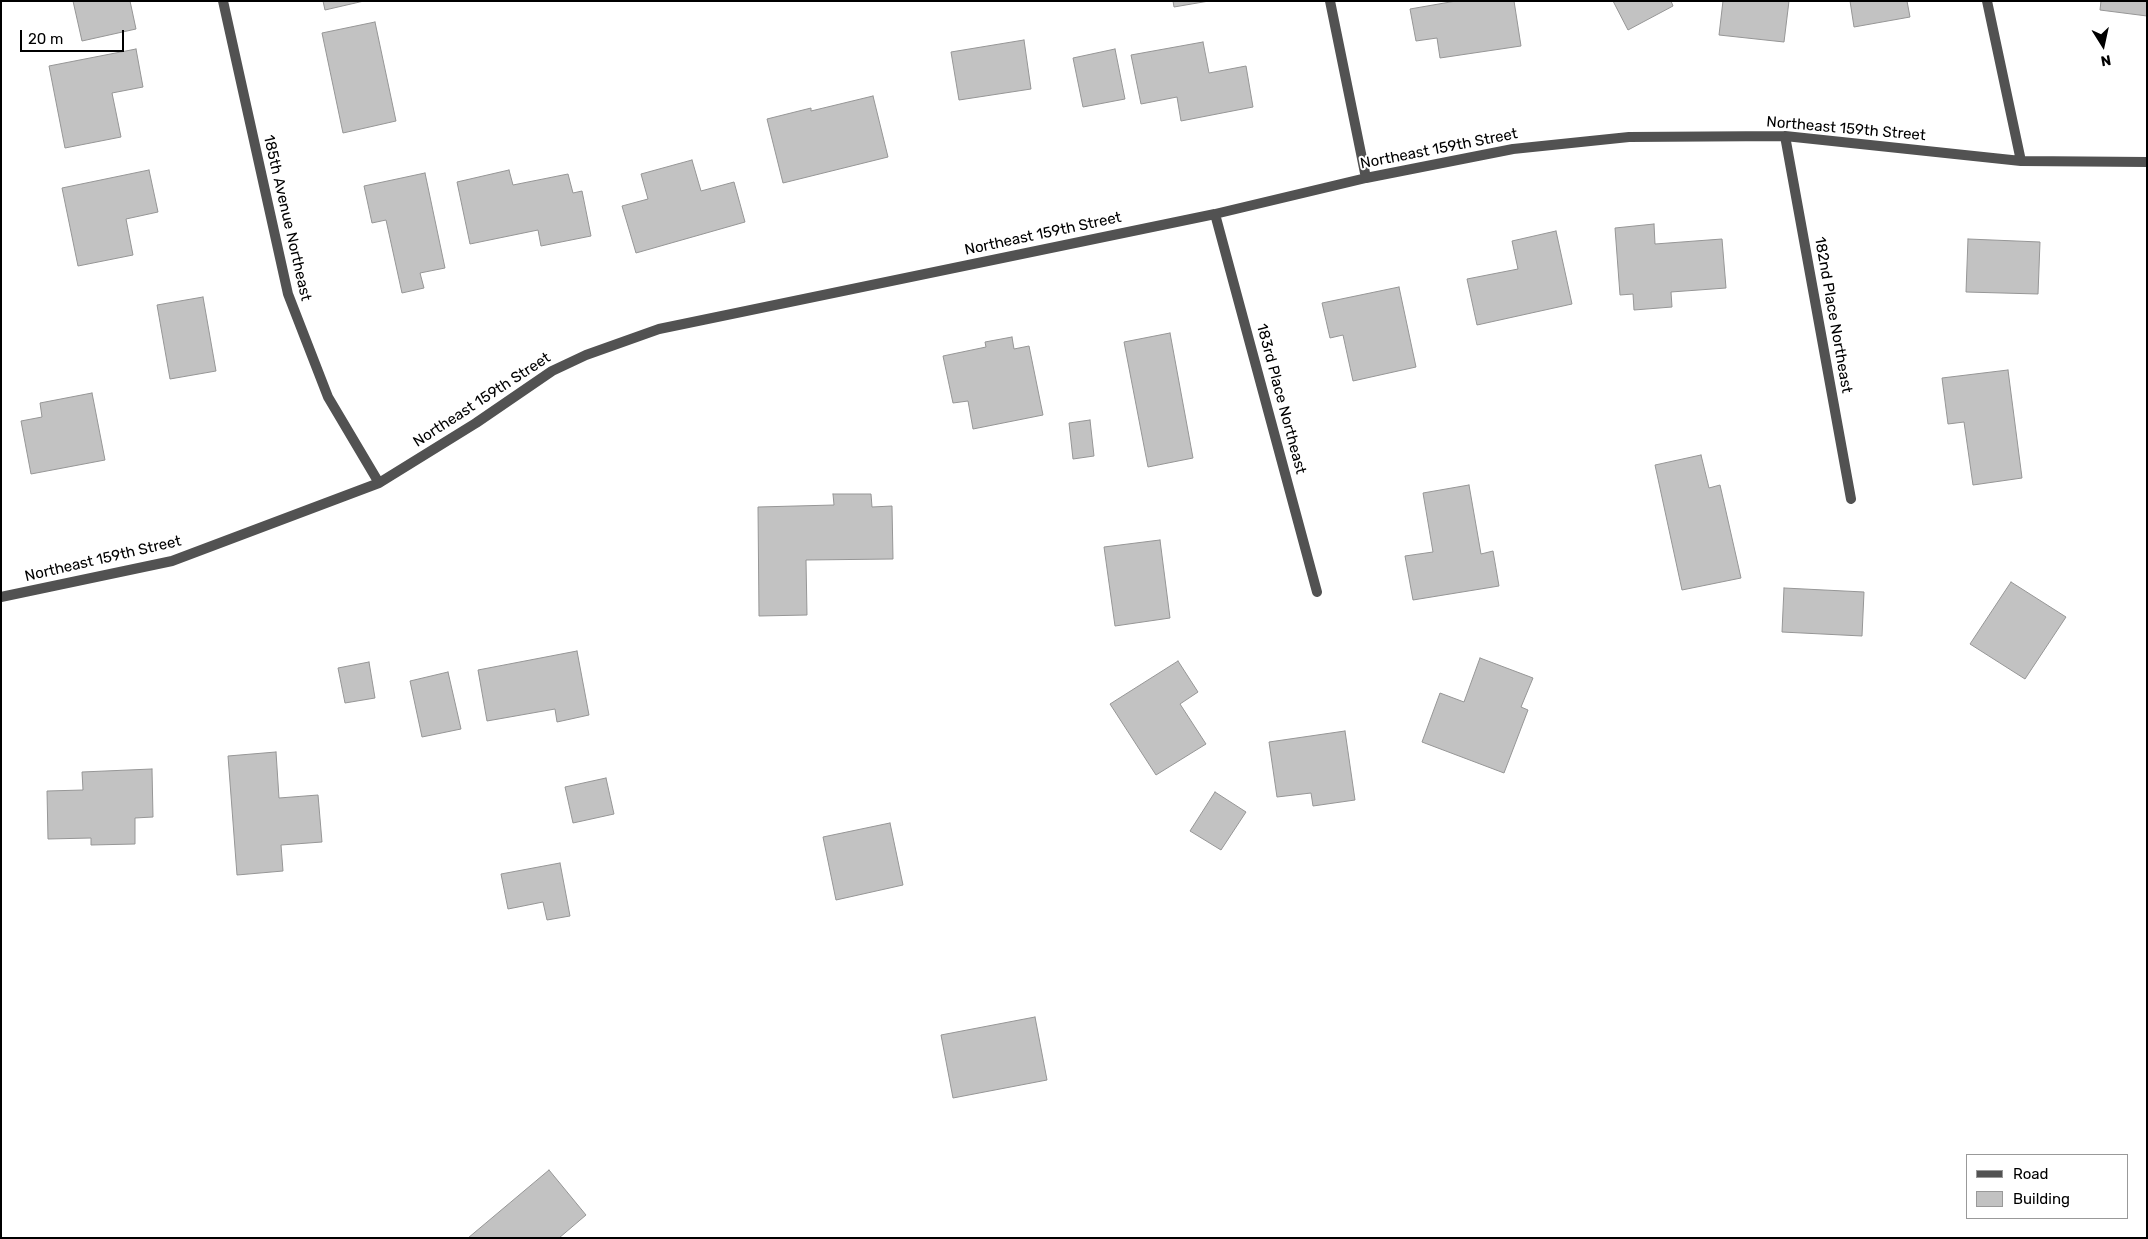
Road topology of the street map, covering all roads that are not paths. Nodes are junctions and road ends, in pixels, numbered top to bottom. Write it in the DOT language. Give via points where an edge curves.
graph roads {
  1 [pos="223,1"];
  2 [pos="1330,1"];
  3 [pos="1987,1"];
  4 [pos="1785,136"];
  5 [pos="2021,161"];
  6 [pos="2147,162"];
  7 [pos="1366,178"];
  8 [pos="1215,214"];
  9 [pos="379,483"];
  10 [pos="1851,499"];
  11 [pos="1317,592"];
  12 [pos="1,597"];
  1 -- 9 [label="street, 185th Avenue Northeast" via="288,294 328,398"];
  2 -- 7 [label="street"];
  3 -- 5 [label="street"];
  4 -- 5 [label="street, Northeast 159th Street"];
  4 -- 7 [label="street, Northeast 159th Street" via="1629,137 1513,149"];
  4 -- 10 [label="street, 182nd Place Northeast"];
  5 -- 6 [label="street, Northeast 159th Street"];
  7 -- 8 [label="street, Northeast 159th Street"];
  8 -- 9 [label="street, Northeast 159th Street" via="658,329 552,371"];
  8 -- 11 [label="street, 183rd Place Northeast"];
  9 -- 12 [label="street, Northeast 159th Street" via="172,561"];
}
